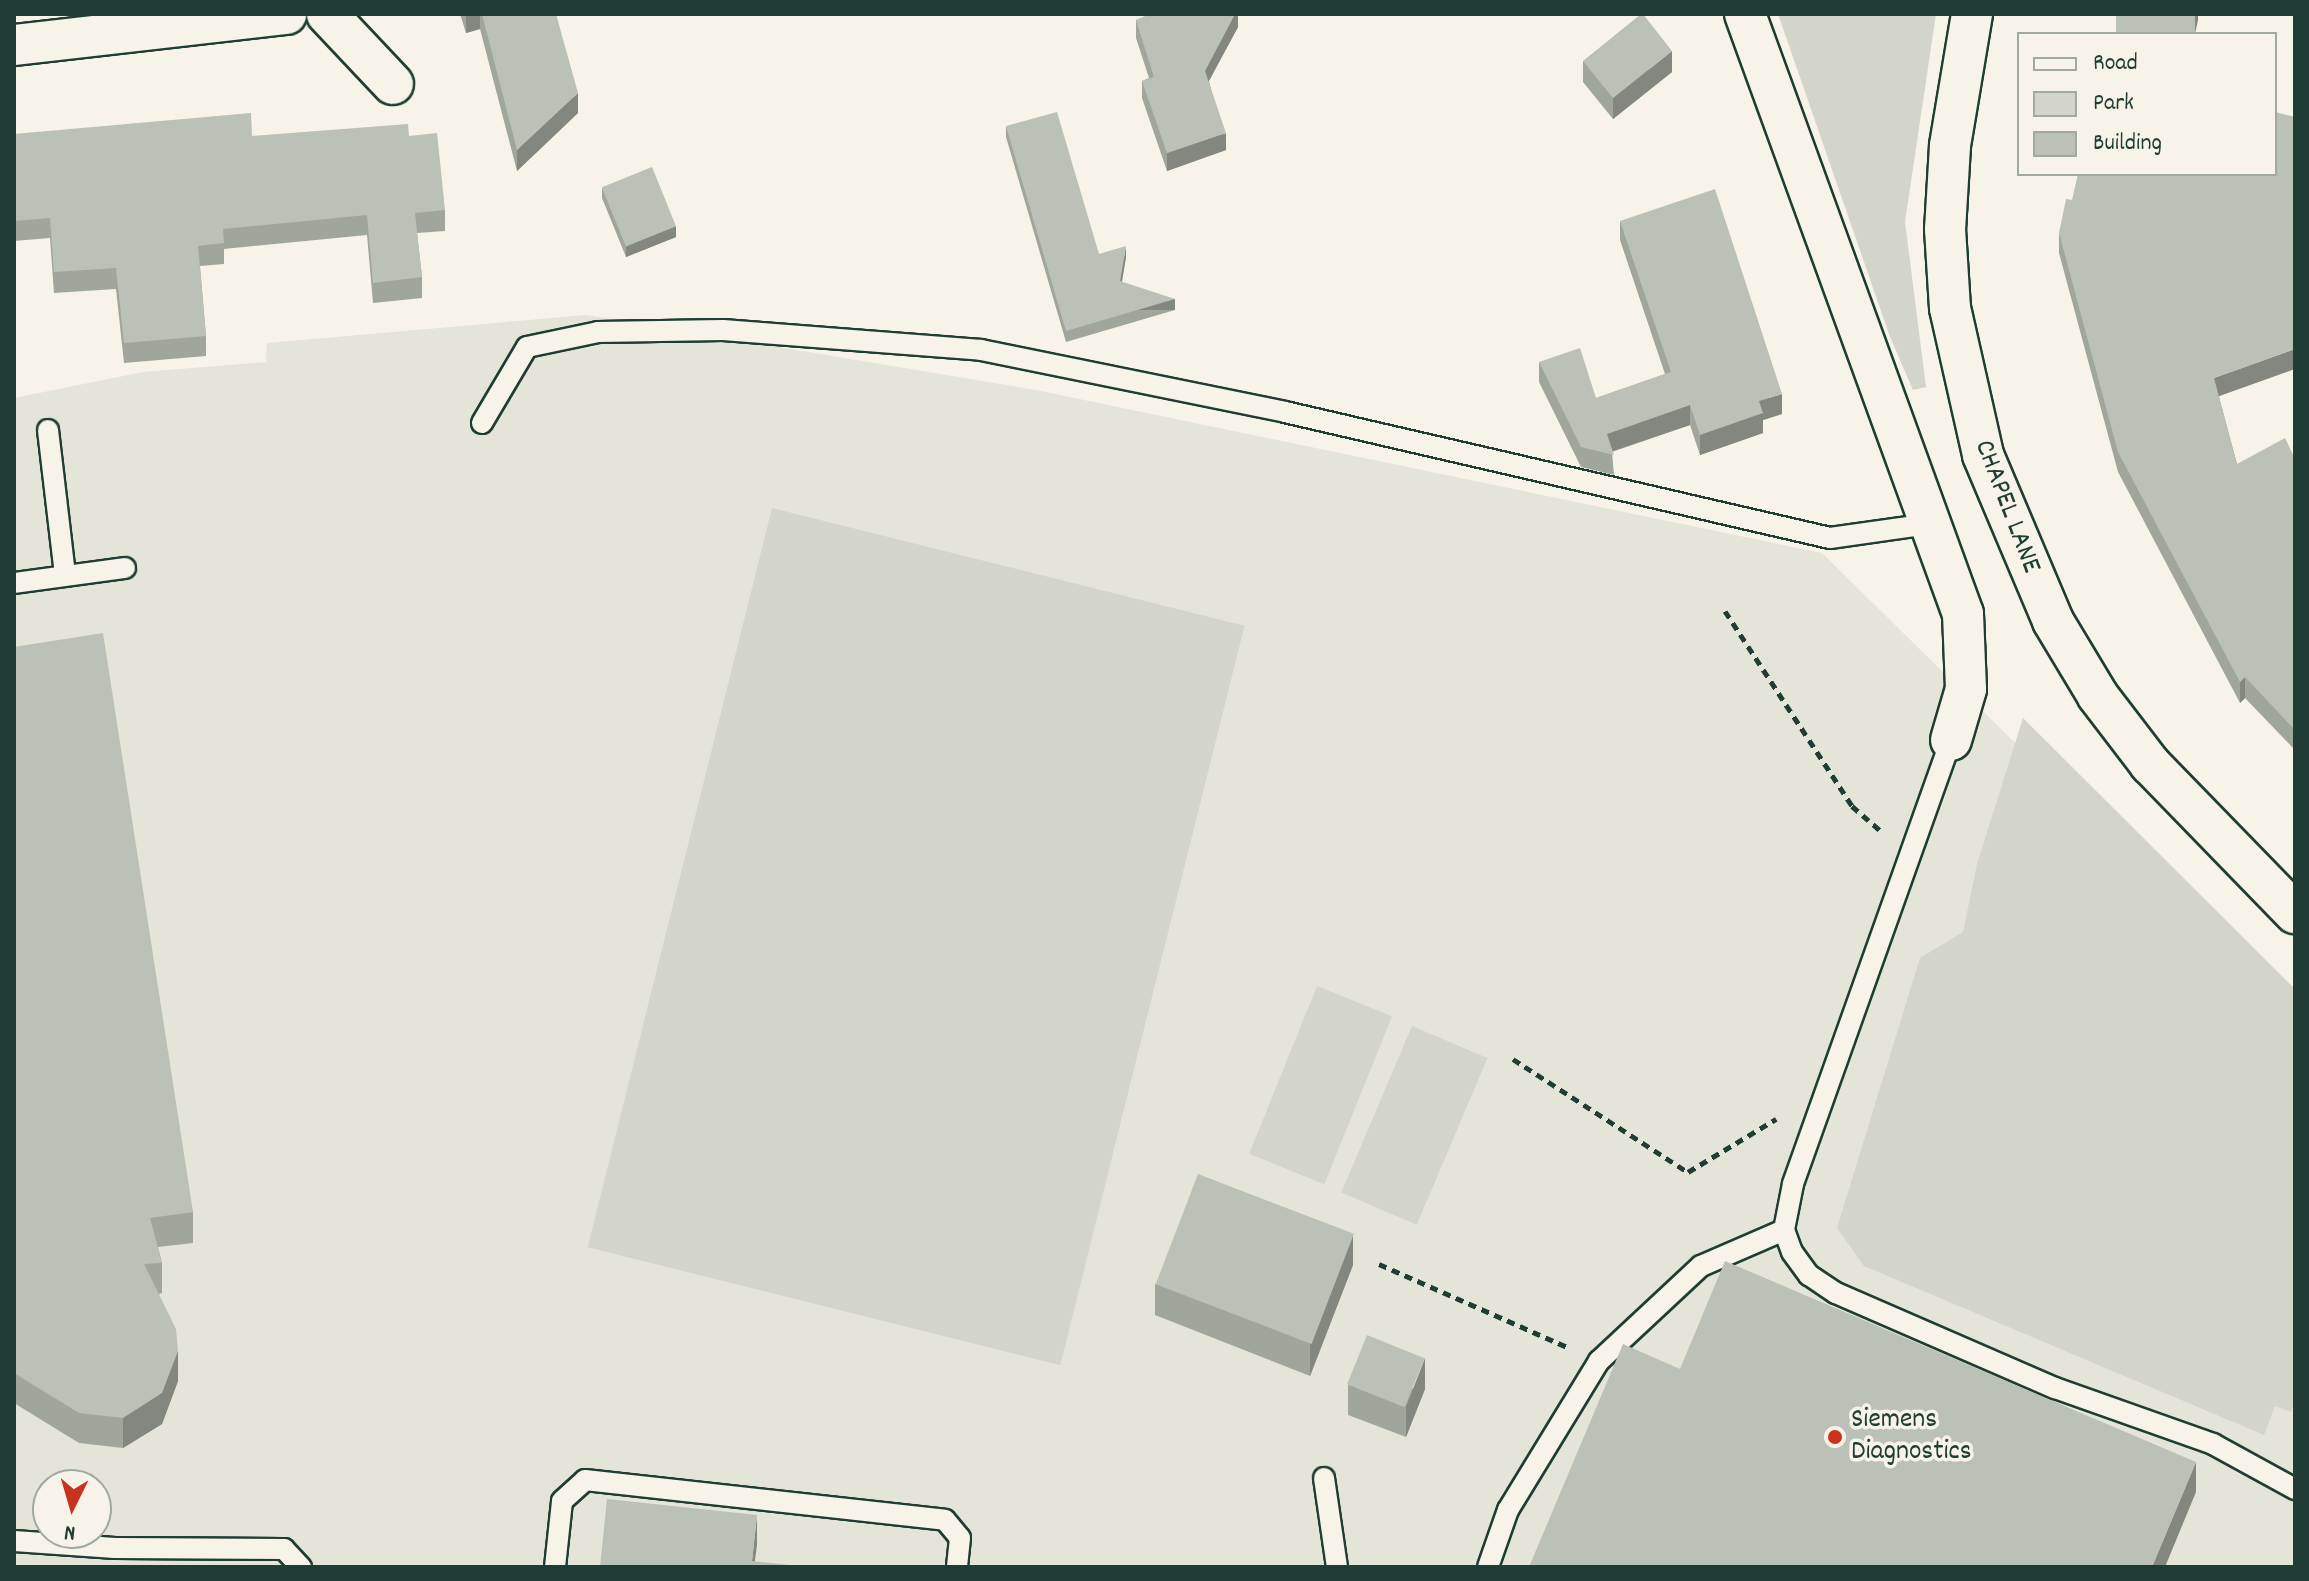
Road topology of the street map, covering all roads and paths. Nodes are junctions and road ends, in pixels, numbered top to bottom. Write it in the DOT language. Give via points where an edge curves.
graph roads {
  1 [pos="286,14"];
  2 [pos="327,14"];
  3 [pos="1745,14"];
  4 [pos="1972,14"];
  5 [pos="14,45"];
  6 [pos="393,84"];
  7 [pos="482,423"];
  8 [pos="48,430"];
  9 [pos="1928,524"];
  10 [pos="125,568"];
  11 [pos="65,574"];
  12 [pos="14,583"];
  13 [pos="1725,611"];
  14 [pos="1951,740"];
  15 [pos="1927,810"];
  16 [pos="2295,913"];
  17 [pos="1513,1059"];
  18 [pos="1779,1117"];
  19 [pos="1784,1230"];
  20 [pos="1379,1264"];
  21 [pos="1599,1361"];
  22 [pos="1324,1478"];
  23 [pos="2295,1489"];
  24 [pos="14,1541"];
  25 [pos="301,1567"];
  26 [pos="555,1567"];
  27 [pos="957,1567"];
  28 [pos="1337,1567"];
  29 [pos="1488,1567"];
  1 -- 5 [label="street"];
  2 -- 6 [label="street"];
  3 -- 9 [label="street"];
  4 -- 16 [label="street, CHAPEL LANE" via="1950,146 1945,229 1950,308 1983,455 2053,621 2098,696 2150,764"];
  7 -- 9 [label="lane" via="527,347 598,332 738,331 981,350 1285,412 1830,538"];
  8 -- 11 [label="lane"];
  9 -- 14 [label="street" via="1963,614 1966,689"];
  10 -- 11 [label="lane"];
  11 -- 12 [label="lane"];
  13 -- 15 [label="path" via="1852,806 1888,835 1900,801"];
  14 -- 15 [label="lane"];
  15 -- 19 [label="lane" via="1793,1184"];
  17 -- 18 [label="path" via="1688,1172"];
  19 -- 21 [label="lane" via="1701,1266"];
  19 -- 23 [label="lane" via="1809,1275 1836,1293 2055,1388 2213,1444"];
  20 -- 21 [label="path"];
  21 -- 29 [label="lane" via="1508,1510"];
  22 -- 28 [label="lane"];
  24 -- 25 [label="lane" via="115,1548 284,1549"];
  26 -- 27 [label="lane" via="562,1501 585,1480 945,1520 960,1538"];
}
